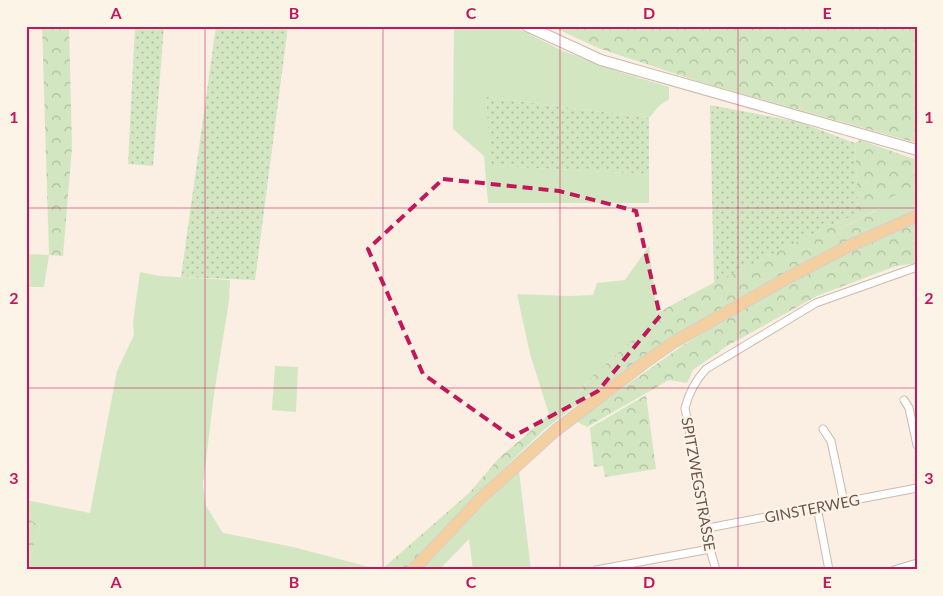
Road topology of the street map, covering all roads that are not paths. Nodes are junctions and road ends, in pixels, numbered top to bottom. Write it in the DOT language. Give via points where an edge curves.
graph roads {
  1 [pos="527,26"];
  2 [pos="917,150"];
  3 [pos="917,216"];
  4 [pos="917,268"];
  5 [pos="904,400"];
  6 [pos="823,429"];
  7 [pos="917,444"];
  8 [pos="917,488"];
  9 [pos="844,502"];
  10 [pos="817,507"];
  11 [pos="708,528"];
  12 [pos="710,549"];
  13 [pos="917,563"];
  14 [pos="612,568"];
  15 [pos="413,570"];
  16 [pos="596,570"];
  17 [pos="716,570"];
  18 [pos="829,570"];
  19 [pos="894,570"];
  1 -- 2 [label="main road" via="601,60"];
  3 -- 15 [label="main road" via="789,277 674,342 644,363 589,404 480,498"];
  4 -- 11 [label="street, SPITZWEGSTRASSE" via="816,303 706,369 696,379 685,408"];
  5 -- 7 [label="street" via="909,408"];
  6 -- 9 [label="street" via="831,441"];
  8 -- 9 [label="street, GINSTERWEG"];
  9 -- 10 [label="street, GINSTERWEG"];
  10 -- 11 [label="street, GINSTERWEG"];
  10 -- 18 [label="street"];
  11 -- 12 [label="street, SPITZWEGSTRASSE"];
  12 -- 14 [label="street"];
  12 -- 17 [label="street, SPITZWEGSTRASSE"];
  13 -- 19 [label="street"];
  14 -- 16 [label="street"];
}
